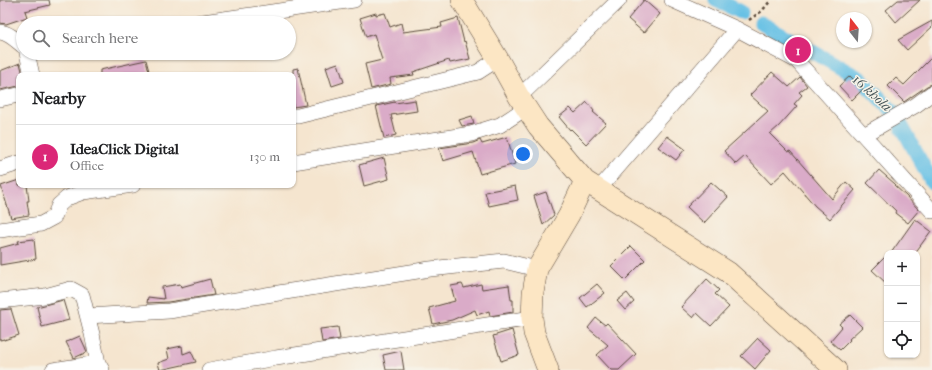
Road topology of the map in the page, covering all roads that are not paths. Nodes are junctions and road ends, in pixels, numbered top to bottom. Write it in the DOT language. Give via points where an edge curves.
graph roads {
  1 [pos="354,0"];
  2 [pos="462,0"];
  3 [pos="620,0"];
  4 [pos="672,0"];
  5 [pos="244,16"];
  6 [pos="738,29"];
  7 [pos="0,32"];
  8 [pos="16,40"];
  9 [pos="498,59"];
  10 [pos="29,60"];
  11 [pos="31,72"];
  12 [pos="932,93"];
  13 [pos="16,96"];
  14 [pos="0,99"];
  15 [pos="523,102"];
  16 [pos="296,116"];
  17 [pos="866,134"];
  18 [pos="296,162"];
  19 [pos="16,164"];
  20 [pos="0,169"];
  21 [pos="591,185"];
  22 [pos="112,188"];
  23 [pos="932,211"];
  24 [pos="0,230"];
  25 [pos="537,269"];
  26 [pos="0,301"];
  27 [pos="88,316"];
  28 [pos="532,318"];
  29 [pos="100,367"];
  30 [pos="53,370"];
  31 [pos="208,370"];
  32 [pos="548,370"];
  33 [pos="836,370"];
  1 -- 5 [label="street"];
  2 -- 9 [label="street"];
  3 -- 15 [label="street"];
  4 -- 6 [label="street"];
  6 -- 17 [label="street" via="797,61"];
  6 -- 21 [label="street"];
  7 -- 8 [label="street"];
  9 -- 15 [label="street"];
  9 -- 16 [label="street" via="478,72"];
  10 -- 11 [label="street"];
  12 -- 17 [label="street"];
  13 -- 14 [label="street"];
  15 -- 18 [label="street" via="500,125 472,134"];
  15 -- 21 [label="street" via="538,126"];
  17 -- 23 [label="street"];
  19 -- 20 [label="street"];
  21 -- 25 [label="street" via="569,214"];
  21 -- 33 [label="street" via="728,272"];
  22 -- 24 [label="street" via="83,192 67,198 59,205 54,217 41,224"];
  25 -- 27 [label="street" via="504,261 430,269 169,311"];
  25 -- 28 [label="street"];
  26 -- 27 [label="street" via="45,296 71,289 82,295"];
  27 -- 29 [label="street"];
  28 -- 31 [label="street"];
  28 -- 32 [label="street" via="534,333"];
  29 -- 30 [label="street"];
}
